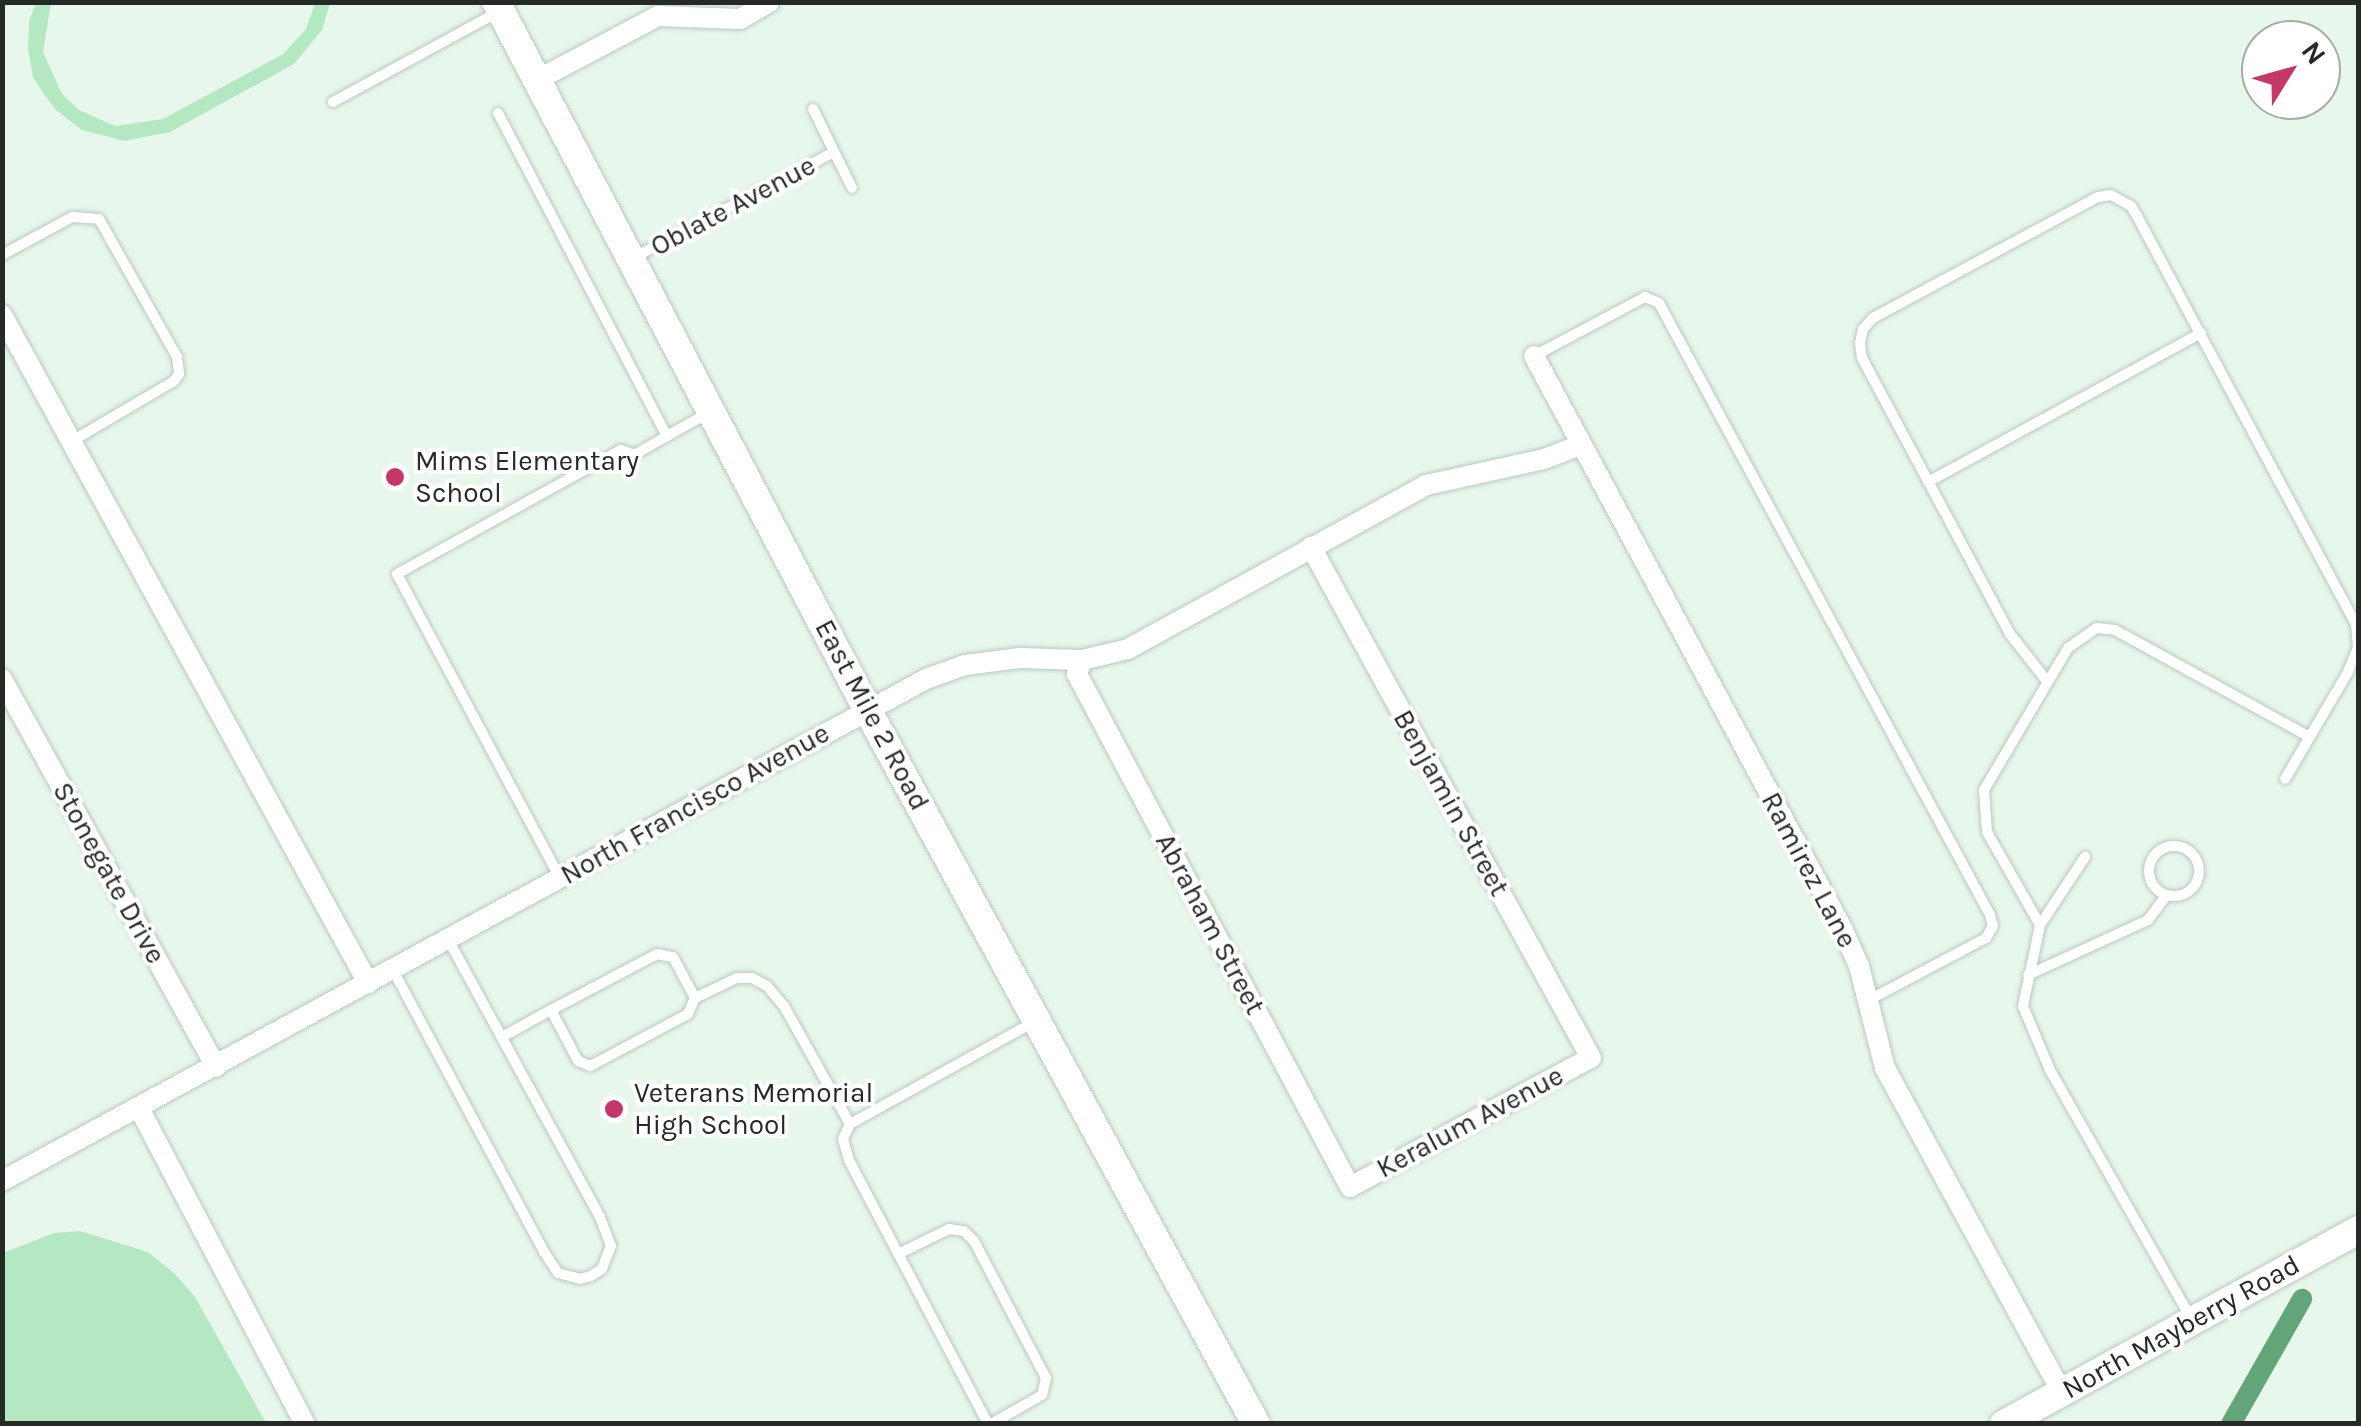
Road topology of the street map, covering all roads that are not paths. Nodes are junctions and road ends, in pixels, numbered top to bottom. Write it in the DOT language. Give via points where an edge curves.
graph roads {
  1 [pos="770,2"];
  2 [pos="499,6"];
  3 [pos="537,80"];
  4 [pos="333,102"];
  5 [pos="813,109"];
  6 [pos="498,114"];
  7 [pos="834,152"];
  8 [pos="852,188"];
  9 [pos="2,255"];
  10 [pos="631,259"];
  11 [pos="2,316"];
  12 [pos="2201,333"];
  13 [pos="1534,356"];
  14 [pos="711,412"];
  15 [pos="667,436"];
  16 [pos="71,442"];
  17 [pos="1580,445"];
  18 [pos="1928,482"];
  19 [pos="1311,547"];
  20 [pos="1082,660"];
  21 [pos="2,679"];
  22 [pos="2046,680"];
  23 [pos="867,708"];
  24 [pos="2310,736"];
  25 [pos="2284,779"];
  26 [pos="2085,857"];
  27 [pos="560,878"];
  28 [pos="2166,896"];
  29 [pos="2040,924"];
  30 [pos="448,939"];
  31 [pos="393,970"];
  32 [pos="2028,974"];
  33 [pos="368,983"];
  34 [pos="694,998"];
  35 [pos="1869,1000"];
  36 [pos="551,1010"];
  37 [pos="1036,1020"];
  38 [pos="502,1036"];
  39 [pos="1590,1058"];
  40 [pos="216,1067"];
  41 [pos="139,1108"];
  42 [pos="850,1124"];
  43 [pos="2,1181"];
  44 [pos="1350,1186"];
  45 [pos="2358,1230"];
  46 [pos="898,1254"];
  47 [pos="2192,1321"];
  48 [pos="2062,1392"];
  49 [pos="305,1424"];
  50 [pos="990,1424"];
  51 [pos="1256,1424"];
  52 [pos="2004,1424"];
  1 -- 3 [label="street" via="740,19 658,16"];
  2 -- 3 [label="main road, East Mile 2 Road"];
  2 -- 4 [label="lane"];
  3 -- 10 [label="main road, East Mile 2 Road"];
  5 -- 7 [label="lane, Oblate Avenue"];
  6 -- 15 [label="lane"];
  7 -- 8 [label="lane, Oblate Avenue"];
  7 -- 10 [label="lane, Oblate Avenue"];
  9 -- 16 [label="lane" via="72,218 99,219 177,358 174,381"];
  10 -- 14 [label="main road, East Mile 2 Road"];
  11 -- 16 [label="street"];
  12 -- 18 [label="lane"];
  12 -- 18 [label="lane" via="2131,206 2111,195 1872,318 1863,329 1862,358"];
  12 -- 24 [label="lane" via="2356,624 2353,661"];
  13 -- 17 [label="street, Ramirez Lane"];
  13 -- 35 [label="lane" via="1646,297 1659,303 1990,915 1986,938"];
  14 -- 15 [label="lane"];
  14 -- 23 [label="main road, East Mile 2 Road"];
  15 -- 27 [label="lane" via="634,455 622,450 397,574"];
  16 -- 33 [label="street"];
  17 -- 19 [label="street, North Francisco Avenue" via="1544,460 1426,484"];
  17 -- 35 [label="street, Ramirez Lane" via="1842,928"];
  18 -- 22 [label="lane" via="2010,634"];
  19 -- 20 [label="street, North Francisco Avenue" via="1128,649"];
  19 -- 39 [label="street, Benjamin Street"];
  20 -- 23 [label="street, North Francisco Avenue" via="965,665"];
  20 -- 44 [label="street, Abraham Street" via="1077,674"];
  21 -- 40 [label="street, Stonegate Drive"];
  22 -- 24 [label="lane" via="2074,641 2106,627"];
  22 -- 29 [label="lane" via="1982,803 1987,832"];
  23 -- 27 [label="street, North Francisco Avenue"];
  23 -- 37 [label="main road, East Mile 2 Road"];
  24 -- 25 [label="lane"];
  26 -- 29 [label="lane"];
  27 -- 30 [label="street, North Francisco Avenue"];
  28 -- 28 [label="lane" via="2184,895 2197,884 2196,858 2182,847 2166,847 2150,863 2153,886"];
  28 -- 32 [label="lane" via="2148,920"];
  29 -- 32 [label="lane"];
  30 -- 31 [label="street, North Francisco Avenue"];
  30 -- 38 [label="lane"];
  31 -- 33 [label="street, North Francisco Avenue"];
  31 -- 38 [label="lane" via="551,1263 568,1278 592,1276 608,1261 606,1232"];
  32 -- 47 [label="lane" via="2023,1006 2050,1070"];
  33 -- 40 [label="street, North Francisco Avenue"];
  34 -- 36 [label="lane" via="673,957 662,953"];
  34 -- 36 [label="lane" via="688,1014 590,1066 578,1061"];
  34 -- 42 [label="lane" via="737,978 768,986"];
  35 -- 48 [label="street, Ramirez Lane" via="1885,1068"];
  36 -- 38 [label="lane"];
  37 -- 42 [label="lane"];
  37 -- 51 [label="main road, East Mile 2 Road"];
  39 -- 44 [label="street, Keralum Avenue"];
  40 -- 41 [label="street, North Francisco Avenue"];
  41 -- 43 [label="street, North Francisco Avenue"];
  41 -- 49 [label="street"];
  42 -- 46 [label="lane" via="845,1151"];
  45 -- 47 [label="main road, North Mayberry Road"];
  46 -- 50 [label="lane"];
  46 -- 50 [label="lane" via="949,1229 974,1241 1046,1378 1042,1395"];
  47 -- 48 [label="main road, North Mayberry Road"];
  48 -- 52 [label="main road, North Mayberry Road"];
}
